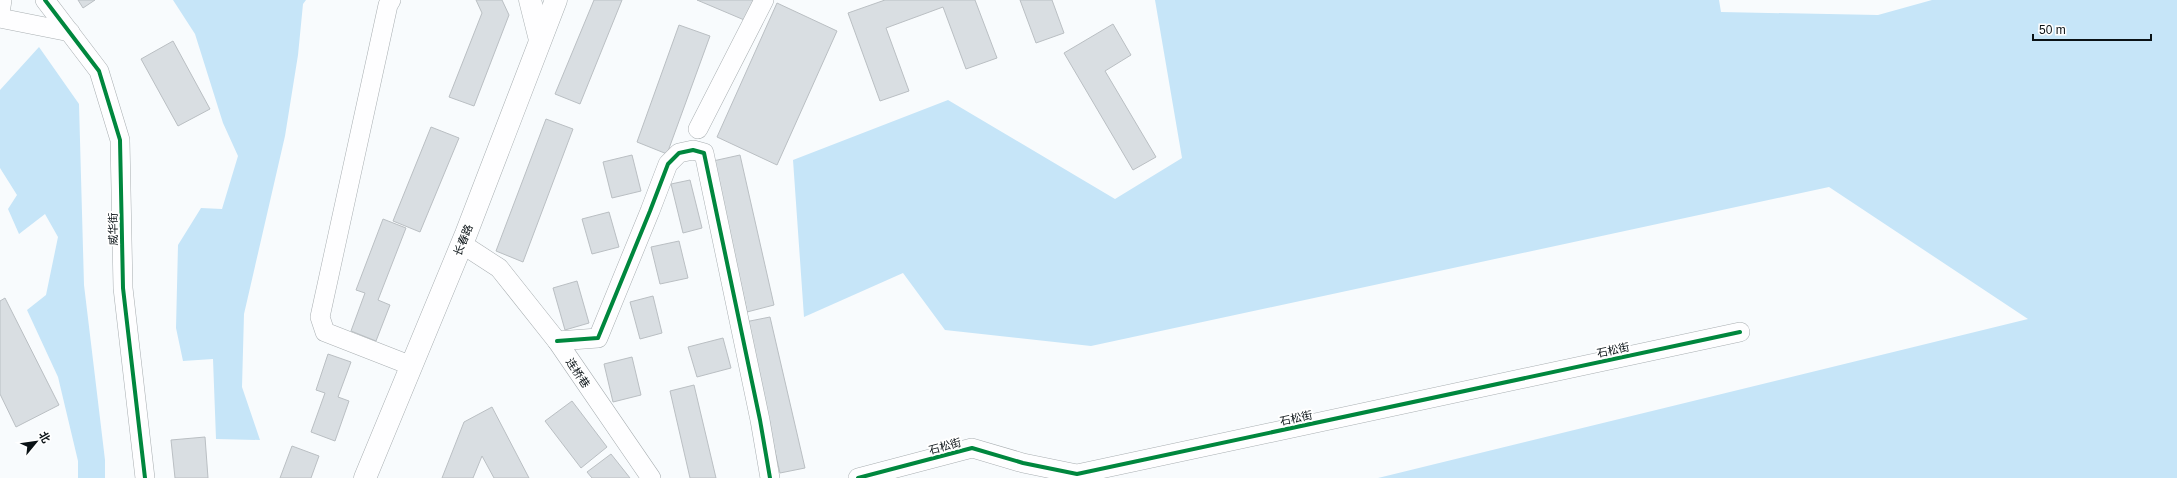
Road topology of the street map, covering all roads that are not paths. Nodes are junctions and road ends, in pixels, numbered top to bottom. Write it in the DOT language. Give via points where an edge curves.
graph roads {
  1 [pos="2,0"];
  2 [pos="45,0"];
  3 [pos="391,0"];
  4 [pos="530,0"];
  5 [pos="556,0"];
  6 [pos="764,0"];
  7 [pos="0,13"];
  8 [pos="0,18"];
  9 [pos="70,32"];
  10 [pos="540,40"];
  11 [pos="698,129"];
  12 [pos="462,244"];
  13 [pos="1740,332"];
  14 [pos="557,341"];
  15 [pos="412,366"];
  16 [pos="145,478"];
  17 [pos="365,478"];
  18 [pos="651,478"];
  19 [pos="770,478"];
  20 [pos="858,478"];
  1 -- 7 [label="street"];
  2 -- 9 [label="street, 威华街"];
  3 -- 15 [label="street" via="320,317 325,332"];
  4 -- 10 [label="main road"];
  5 -- 10 [label="main road, 长春路"];
  6 -- 11 [label="street"];
  8 -- 9 [label="street"];
  9 -- 16 [label="street, 威华街" via="99,71 120,140 123,288"];
  10 -- 12 [label="main road, 长春路"];
  12 -- 14 [label="street, 连桥巷" via="499,268"];
  12 -- 15 [label="main road, 长春路"];
  13 -- 20 [label="street, 石松街" via="1077,474 1023,463 972,448"];
  14 -- 18 [label="street, 连桥巷"];
  14 -- 19 [label="street" via="598,338 668,164 679,152 693,150 704,153"];
  15 -- 17 [label="main road, 长春路"];
}
